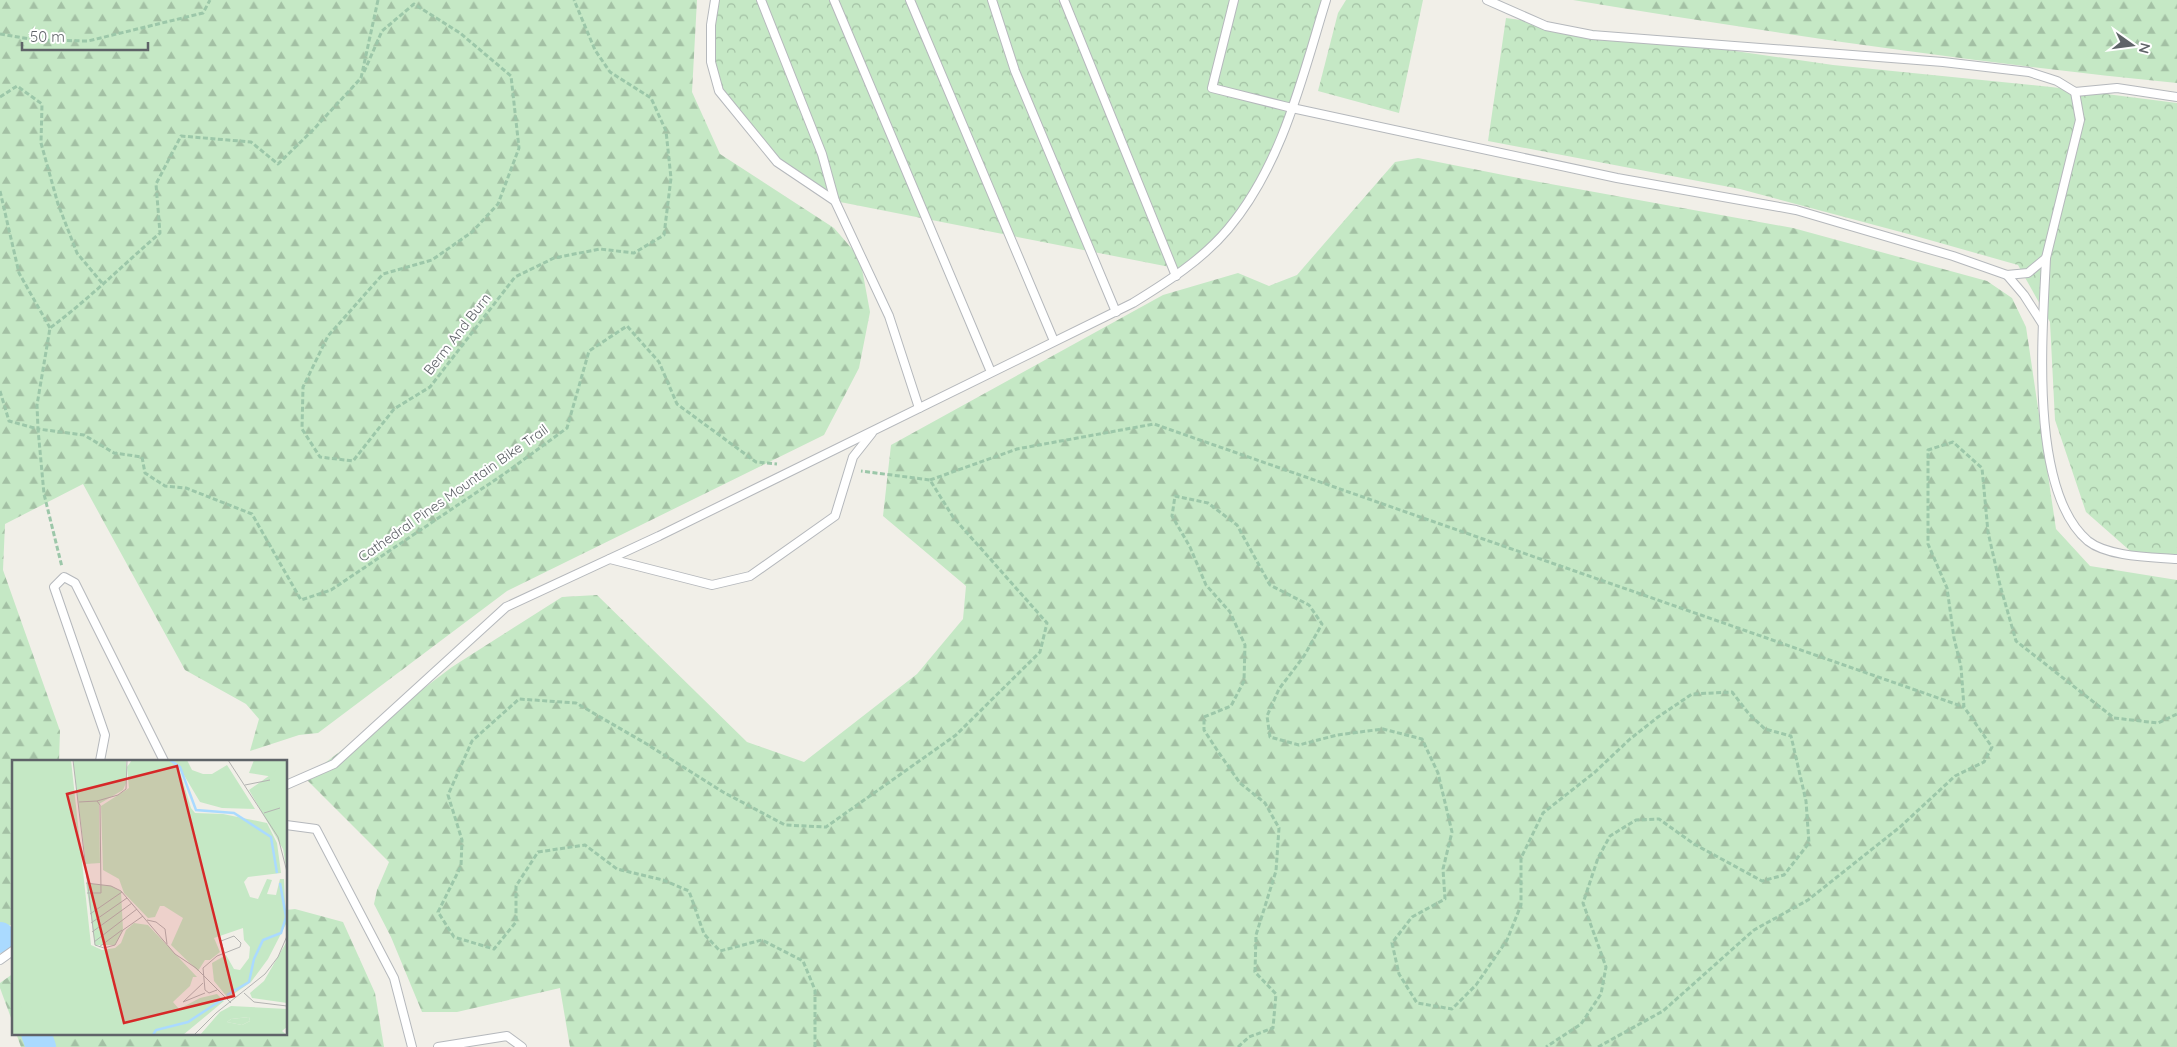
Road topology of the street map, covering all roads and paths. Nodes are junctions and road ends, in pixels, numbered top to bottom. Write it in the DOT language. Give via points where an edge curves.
graph roads {
  1 [pos="210,0"];
  2 [pos="378,0"];
  3 [pos="574,0"];
  4 [pos="715,0"];
  5 [pos="760,0"];
  6 [pos="834,0"];
  7 [pos="910,0"];
  8 [pos="992,0"];
  9 [pos="1064,0"];
  10 [pos="1234,0"];
  11 [pos="1326,0"];
  12 [pos="1487,0"];
  13 [pos="0,34"];
  14 [pos="361,78"];
  15 [pos="2075,92"];
  16 [pos="0,97"];
  17 [pos="2177,97"];
  18 [pos="1292,108"];
  19 [pos="0,190"];
  20 [pos="835,201"];
  21 [pos="2046,258"];
  22 [pos="2006,275"];
  23 [pos="1176,276"];
  24 [pos="102,283"];
  25 [pos="1116,312"];
  26 [pos="2043,324"];
  27 [pos="50,328"];
  28 [pos="1054,341"];
  29 [pos="991,372"];
  30 [pos="0,391"];
  31 [pos="919,408"];
  32 [pos="38,429"];
  33 [pos="874,431"];
  34 [pos="803,466"];
  35 [pos="848,470"];
  36 [pos="930,480"];
  37 [pos="610,559"];
  38 [pos="2177,559"];
  39 [pos="64,578"];
  40 [pos="1964,707"];
  41 [pos="2177,714"];
  42 [pos="100,760"];
  43 [pos="164,760"];
  44 [pos="288,784"];
  45 [pos="288,825"];
  46 [pos="12,951"];
  47 [pos="0,960"];
  48 [pos="412,1047"];
  49 [pos="438,1047"];
  50 [pos="522,1047"];
  51 [pos="815,1047"];
  52 [pos="1238,1047"];
  53 [pos="1546,1047"];
  54 [pos="1598,1047"];
  1 -- 13 [label="path" via="203,13 88,41 36,40"];
  2 -- 14 [label="path"];
  3 -- 14 [label="path, Berm And Burn" via="595,50 605,65 610,72 651,98 666,131 671,178 664,235 634,253 600,249 554,258 515,278 430,387 394,409 353,461 320,457 302,430 303,387 328,336 383,274 432,260 472,232 498,204 519,148 511,76 460,33 414,4 382,31"];
  4 -- 20 [label="lane" via="711,62 719,92 777,162"];
  5 -- 20 [label="lane" via="822,154"];
  6 -- 29 [label="lane"];
  7 -- 28 [label="lane"];
  8 -- 25 [label="lane" via="1015,70"];
  9 -- 23 [label="lane"];
  10 -- 18 [label="lane" via="1212,88"];
  11 -- 18 [label="lane"];
  12 -- 15 [label="lane" via="1546,26 1592,35 1943,62 2029,72 2057,81"];
  14 -- 24 [label="path" via="278,164 251,142 181,136 156,184 160,233"];
  15 -- 17 [label="lane" via="2116,88"];
  15 -- 21 [label="lane" via="2080,120"];
  16 -- 24 [label="path" via="17,86 42,104 41,143 58,204 77,253"];
  18 -- 22 [label="lane" via="1617,178 1796,210"];
  18 -- 23 [label="lane" via="1256,190 1228,229"];
  19 -- 27 [label="path" via="19,273"];
  20 -- 31 [label="lane" via="890,316"];
  21 -- 22 [label="lane" via="2028,273"];
  21 -- 26 [label="lane"];
  22 -- 26 [label="lane"];
  23 -- 25 [label="lane"];
  24 -- 27 [label="path" via="83,304"];
  25 -- 28 [label="lane"];
  26 -- 38 [label="lane" via="2043,401 2049,454 2059,494 2071,520 2089,541 2108,550"];
  27 -- 32 [label="path" via="38,404"];
  28 -- 29 [label="lane"];
  29 -- 31 [label="lane"];
  30 -- 32 [label="path" via="9,421"];
  31 -- 33 [label="lane"];
  32 -- 34 [label="path, Cathedral Pines Mountain Bike Trail" via="84,435 114,454 142,457 145,473 165,486 186,488 252,514 301,600 331,590 567,428 589,351 627,326 659,362 677,404 756,462"];
  32 -- 39 [label="path" via="44,494"];
  33 -- 34 [label="lane"];
  33 -- 35 [label="lane" via="853,457"];
  34 -- 37 [label="lane"];
  35 -- 36 [label="path"];
  35 -- 37 [label="lane" via="834,516 750,576 712,585"];
  36 -- 40 [label="path" via="1017,448 1154,424"];
  36 -- 51 [label="path" via="953,517 1047,623 1040,652 956,735 826,827 785,826 576,703 519,699 472,741 448,795 462,840 461,866 438,912 454,937 494,949 516,922 516,886 538,852 584,845 617,869 664,880 689,890 704,934 720,951 762,940 803,961 815,990"];
  37 -- 44 [label="lane" via="506,607 334,764"];
  39 -- 42 [label="lane" via="54,587 105,735"];
  39 -- 43 [label="lane" via="75,583"];
  40 -- 41 [label="path" via="1961,667 1947,588 1928,544 1928,450 1953,442 1982,468 1988,532 2016,641 2114,718 2158,723"];
  40 -- 54 [label="path" via="1992,747 1984,762 1955,776 1900,827 1808,900 1754,930 1663,1010"];
  45 -- 48 [label="lane" via="316,829 394,978"];
  46 -- 47 [label="lane"];
  49 -- 50 [label="lane" via="507,1036"];
  52 -- 53 [label="path" via="1249,1037 1273,1028 1276,994 1256,972 1256,935 1276,871 1279,828 1265,803 1240,783 1204,730 1204,717 1230,706 1244,681 1245,645 1230,612 1206,585 1172,516 1175,496 1208,503 1237,525 1270,585 1309,605 1322,624 1304,656 1279,689 1266,716 1270,737 1299,745 1337,735 1382,729 1422,739 1438,773 1452,832 1443,869 1445,899 1412,917 1392,944 1399,974 1418,1003 1452,1009 1476,985 1511,932 1521,905 1520,858 1543,814 1658,717 1692,694 1732,692 1765,729 1791,736 1806,801 1809,843 1784,875 1762,881 1694,844 1659,819 1636,820 1610,836 1598,858 1583,903 1606,967 1601,994 1582,1024"];
}
